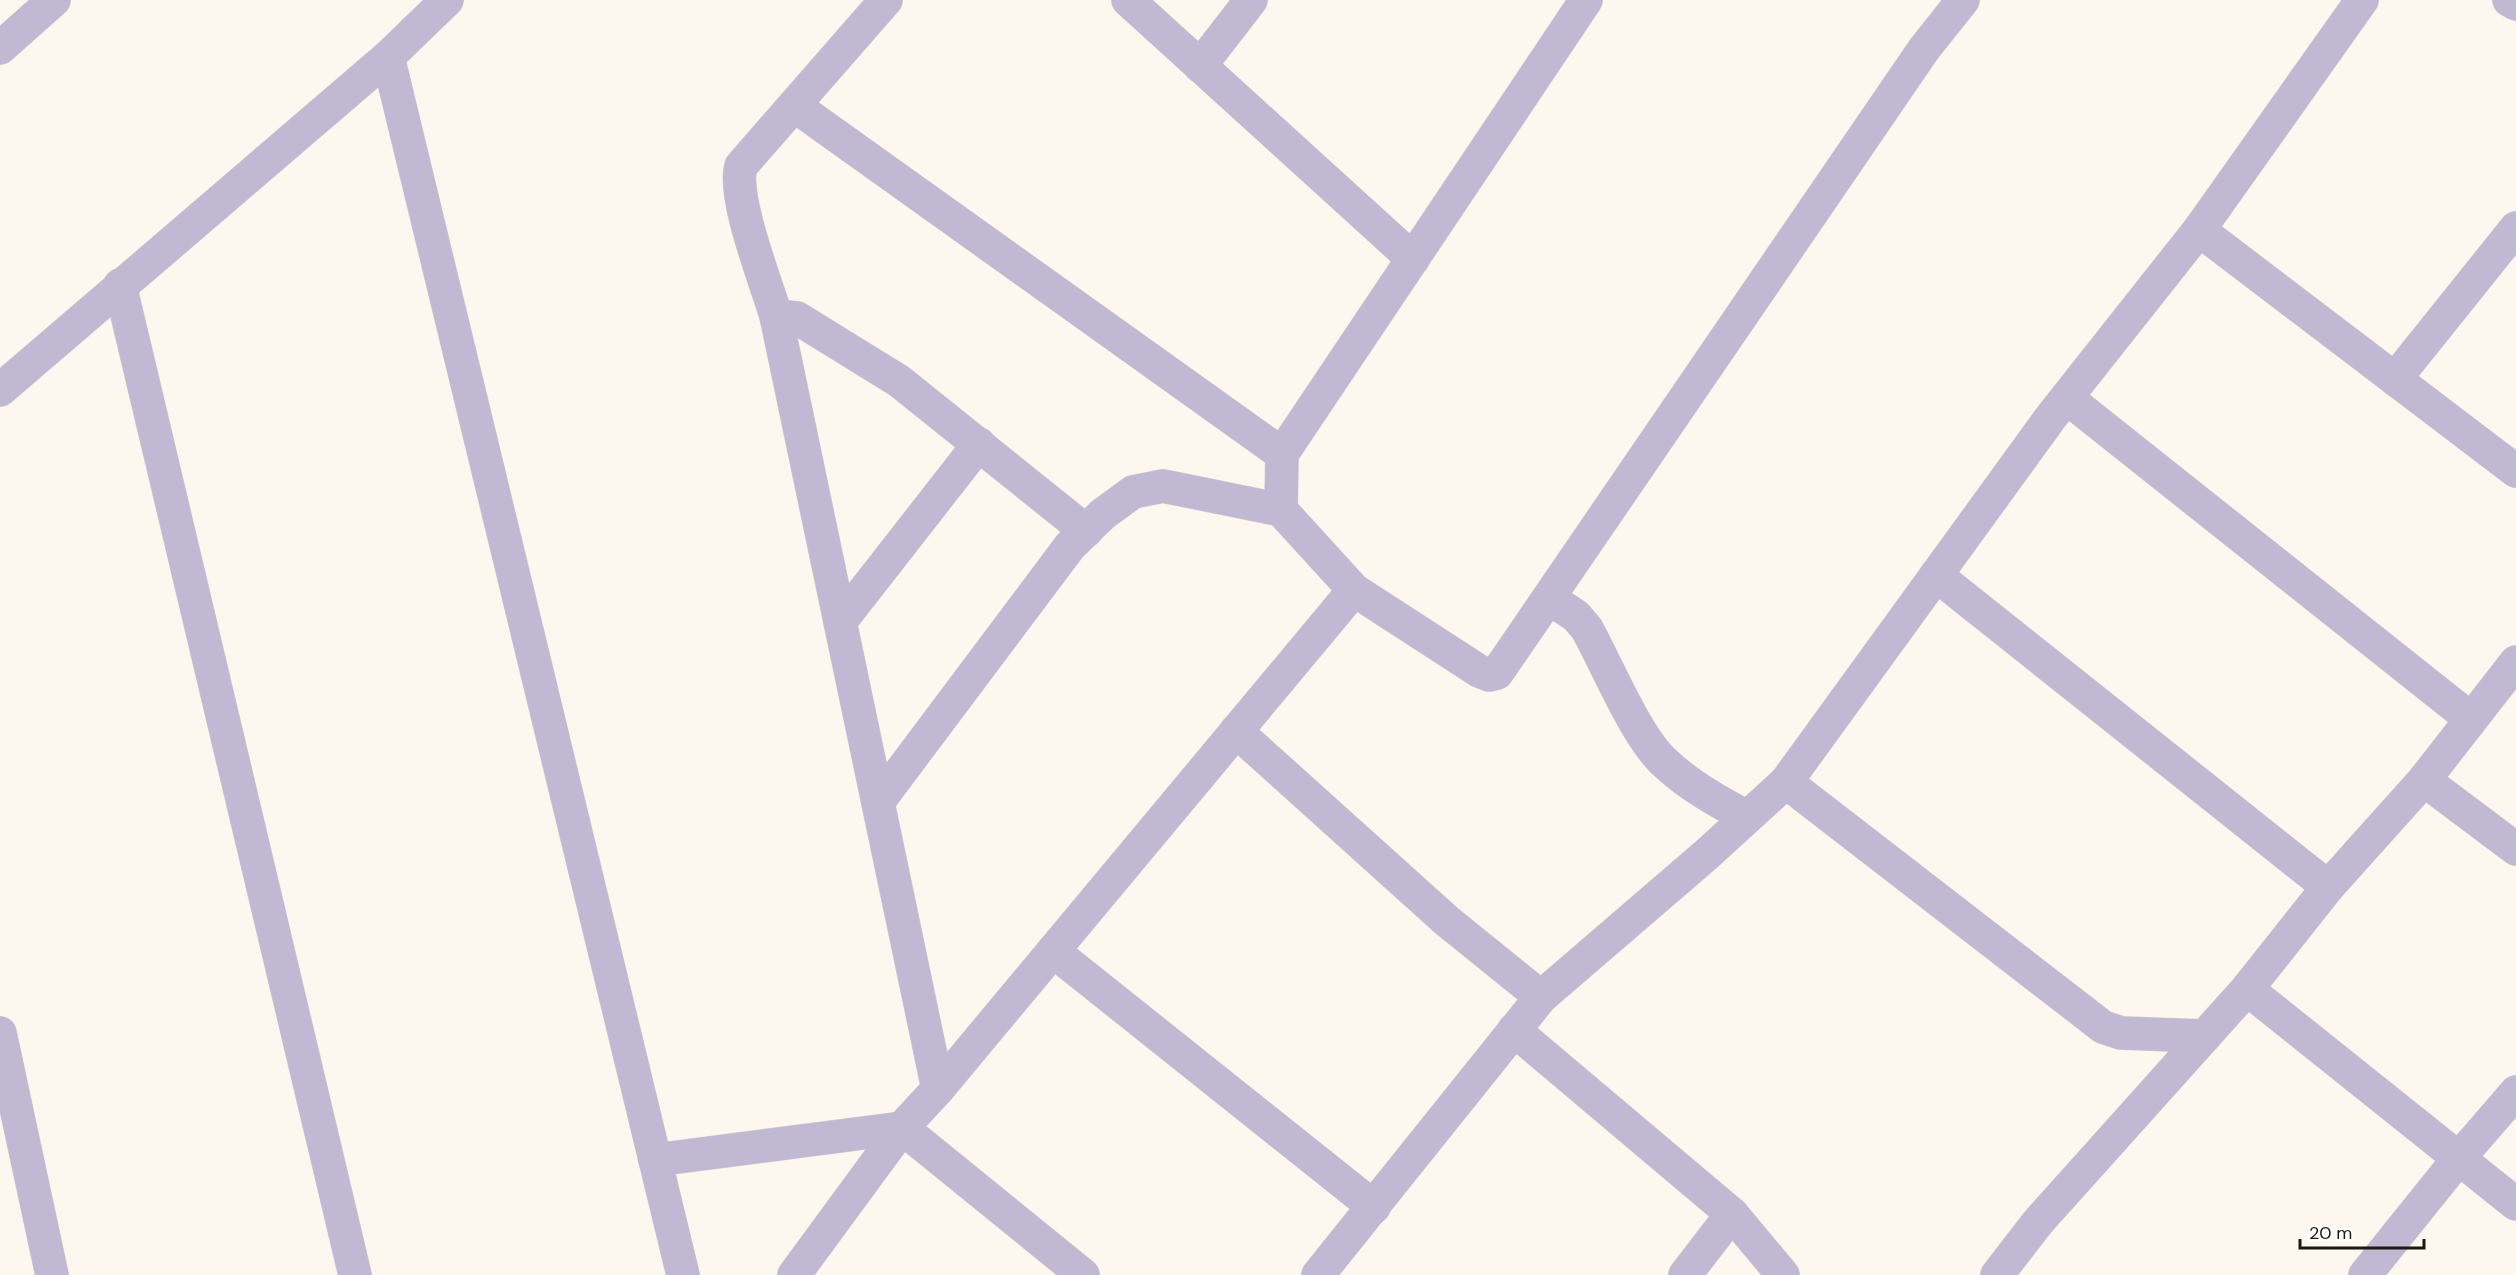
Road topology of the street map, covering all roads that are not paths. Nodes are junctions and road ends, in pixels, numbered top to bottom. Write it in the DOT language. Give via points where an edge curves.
graph roads {
  1 [pos="54,0"];
  2 [pos="447,0"];
  3 [pos="1128,0"];
  4 [pos="1251,0"];
  5 [pos="1586,0"];
  6 [pos="1963,0"];
  7 [pos="2362,0"];
  8 [pos="2509,0"];
  9 [pos="874,3"];
  10 [pos="2516,4"];
  11 [pos="0,48"];
  12 [pos="388,57"];
  13 [pos="1200,66"];
  14 [pos="795,106"];
  15 [pos="2516,228"];
  16 [pos="2199,231"];
  17 [pos="1413,259"];
  18 [pos="120,285"];
  19 [pos="776,316"];
  20 [pos="2395,379"];
  21 [pos="0,390"];
  22 [pos="2067,398"];
  23 [pos="979,444"];
  24 [pos="1282,454"];
  25 [pos="2516,471"];
  26 [pos="1281,510"];
  27 [pos="1086,531"];
  28 [pos="1936,574"];
  29 [pos="1354,590"];
  30 [pos="1549,598"];
  31 [pos="840,622"];
  32 [pos="2516,662"];
  33 [pos="2471,719"];
  34 [pos="1236,731"];
  35 [pos="2424,780"];
  36 [pos="1786,782"];
  37 [pos="878,802"];
  38 [pos="1747,817"];
  39 [pos="2516,849"];
  40 [pos="2328,887"];
  41 [pos="1053,951"];
  42 [pos="2247,989"];
  43 [pos="1541,997"];
  44 [pos="1514,1030"];
  45 [pos="0,1033"];
  46 [pos="2205,1036"];
  47 [pos="938,1089"];
  48 [pos="2516,1092"];
  49 [pos="902,1128"];
  50 [pos="2459,1158"];
  51 [pos="655,1160"];
  52 [pos="2516,1204"];
  53 [pos="1374,1207"];
  54 [pos="1732,1214"];
  55 [pos="52,1275"];
  56 [pos="355,1275"];
  57 [pos="683,1275"];
  58 [pos="794,1275"];
  59 [pos="1083,1275"];
  60 [pos="1318,1275"];
  61 [pos="1685,1275"];
  62 [pos="1783,1275"];
  63 [pos="1997,1275"];
  64 [pos="2365,1275"];
  1 -- 11 [label="street"];
  2 -- 12 [label="street"];
  3 -- 13 [label="street"];
  4 -- 13 [label="street"];
  5 -- 17 [label="street"];
  6 -- 30 [label="street" via="1924,49"];
  7 -- 16 [label="street"];
  8 -- 10 [label="street"];
  9 -- 14 [label="street"];
  12 -- 18 [label="street"];
  12 -- 51 [label="street"];
  13 -- 17 [label="street"];
  14 -- 19 [label="street" via="741,166 738,175 741,199"];
  14 -- 24 [label="street"];
  15 -- 20 [label="street"];
  16 -- 20 [label="street"];
  16 -- 22 [label="street"];
  17 -- 24 [label="street"];
  18 -- 21 [label="street"];
  18 -- 56 [label="street"];
  19 -- 23 [label="street" via="796,318 830,337 899,381"];
  19 -- 31 [label="street"];
  20 -- 25 [label="street"];
  22 -- 28 [label="street"];
  22 -- 33 [label="street"];
  23 -- 27 [label="street"];
  23 -- 31 [label="street"];
  24 -- 26 [label="street"];
  26 -- 27 [label="street" via="1163,486 1133,492"];
  26 -- 29 [label="street"];
  27 -- 37 [label="street" via="1070,546"];
  28 -- 36 [label="street"];
  28 -- 40 [label="street"];
  29 -- 30 [label="street" via="1489,675 1497,673"];
  29 -- 34 [label="street"];
  30 -- 38 [label="street" via="1576,616 1587,629 1640,730 1661,760 1695,788"];
  31 -- 37 [label="street"];
  32 -- 33 [label="street"];
  33 -- 35 [label="street"];
  34 -- 41 [label="street"];
  34 -- 43 [label="street" via="1448,921"];
  35 -- 39 [label="street"];
  35 -- 40 [label="street"];
  36 -- 38 [label="street"];
  36 -- 46 [label="street" via="2103,1027 2121,1033"];
  37 -- 47 [label="street"];
  38 -- 43 [label="street"];
  40 -- 42 [label="street"];
  41 -- 47 [label="street"];
  41 -- 53 [label="street"];
  42 -- 46 [label="street"];
  42 -- 50 [label="street"];
  43 -- 44 [label="street"];
  44 -- 53 [label="street"];
  44 -- 54 [label="street"];
  45 -- 55 [label="street"];
  46 -- 63 [label="street" via="2038,1222"];
  47 -- 49 [label="street"];
  48 -- 50 [label="street"];
  49 -- 51 [label="street"];
  49 -- 58 [label="street"];
  49 -- 59 [label="street"];
  50 -- 52 [label="street"];
  50 -- 64 [label="street"];
  51 -- 57 [label="street"];
  53 -- 60 [label="street"];
  54 -- 61 [label="street"];
  54 -- 62 [label="street"];
}
